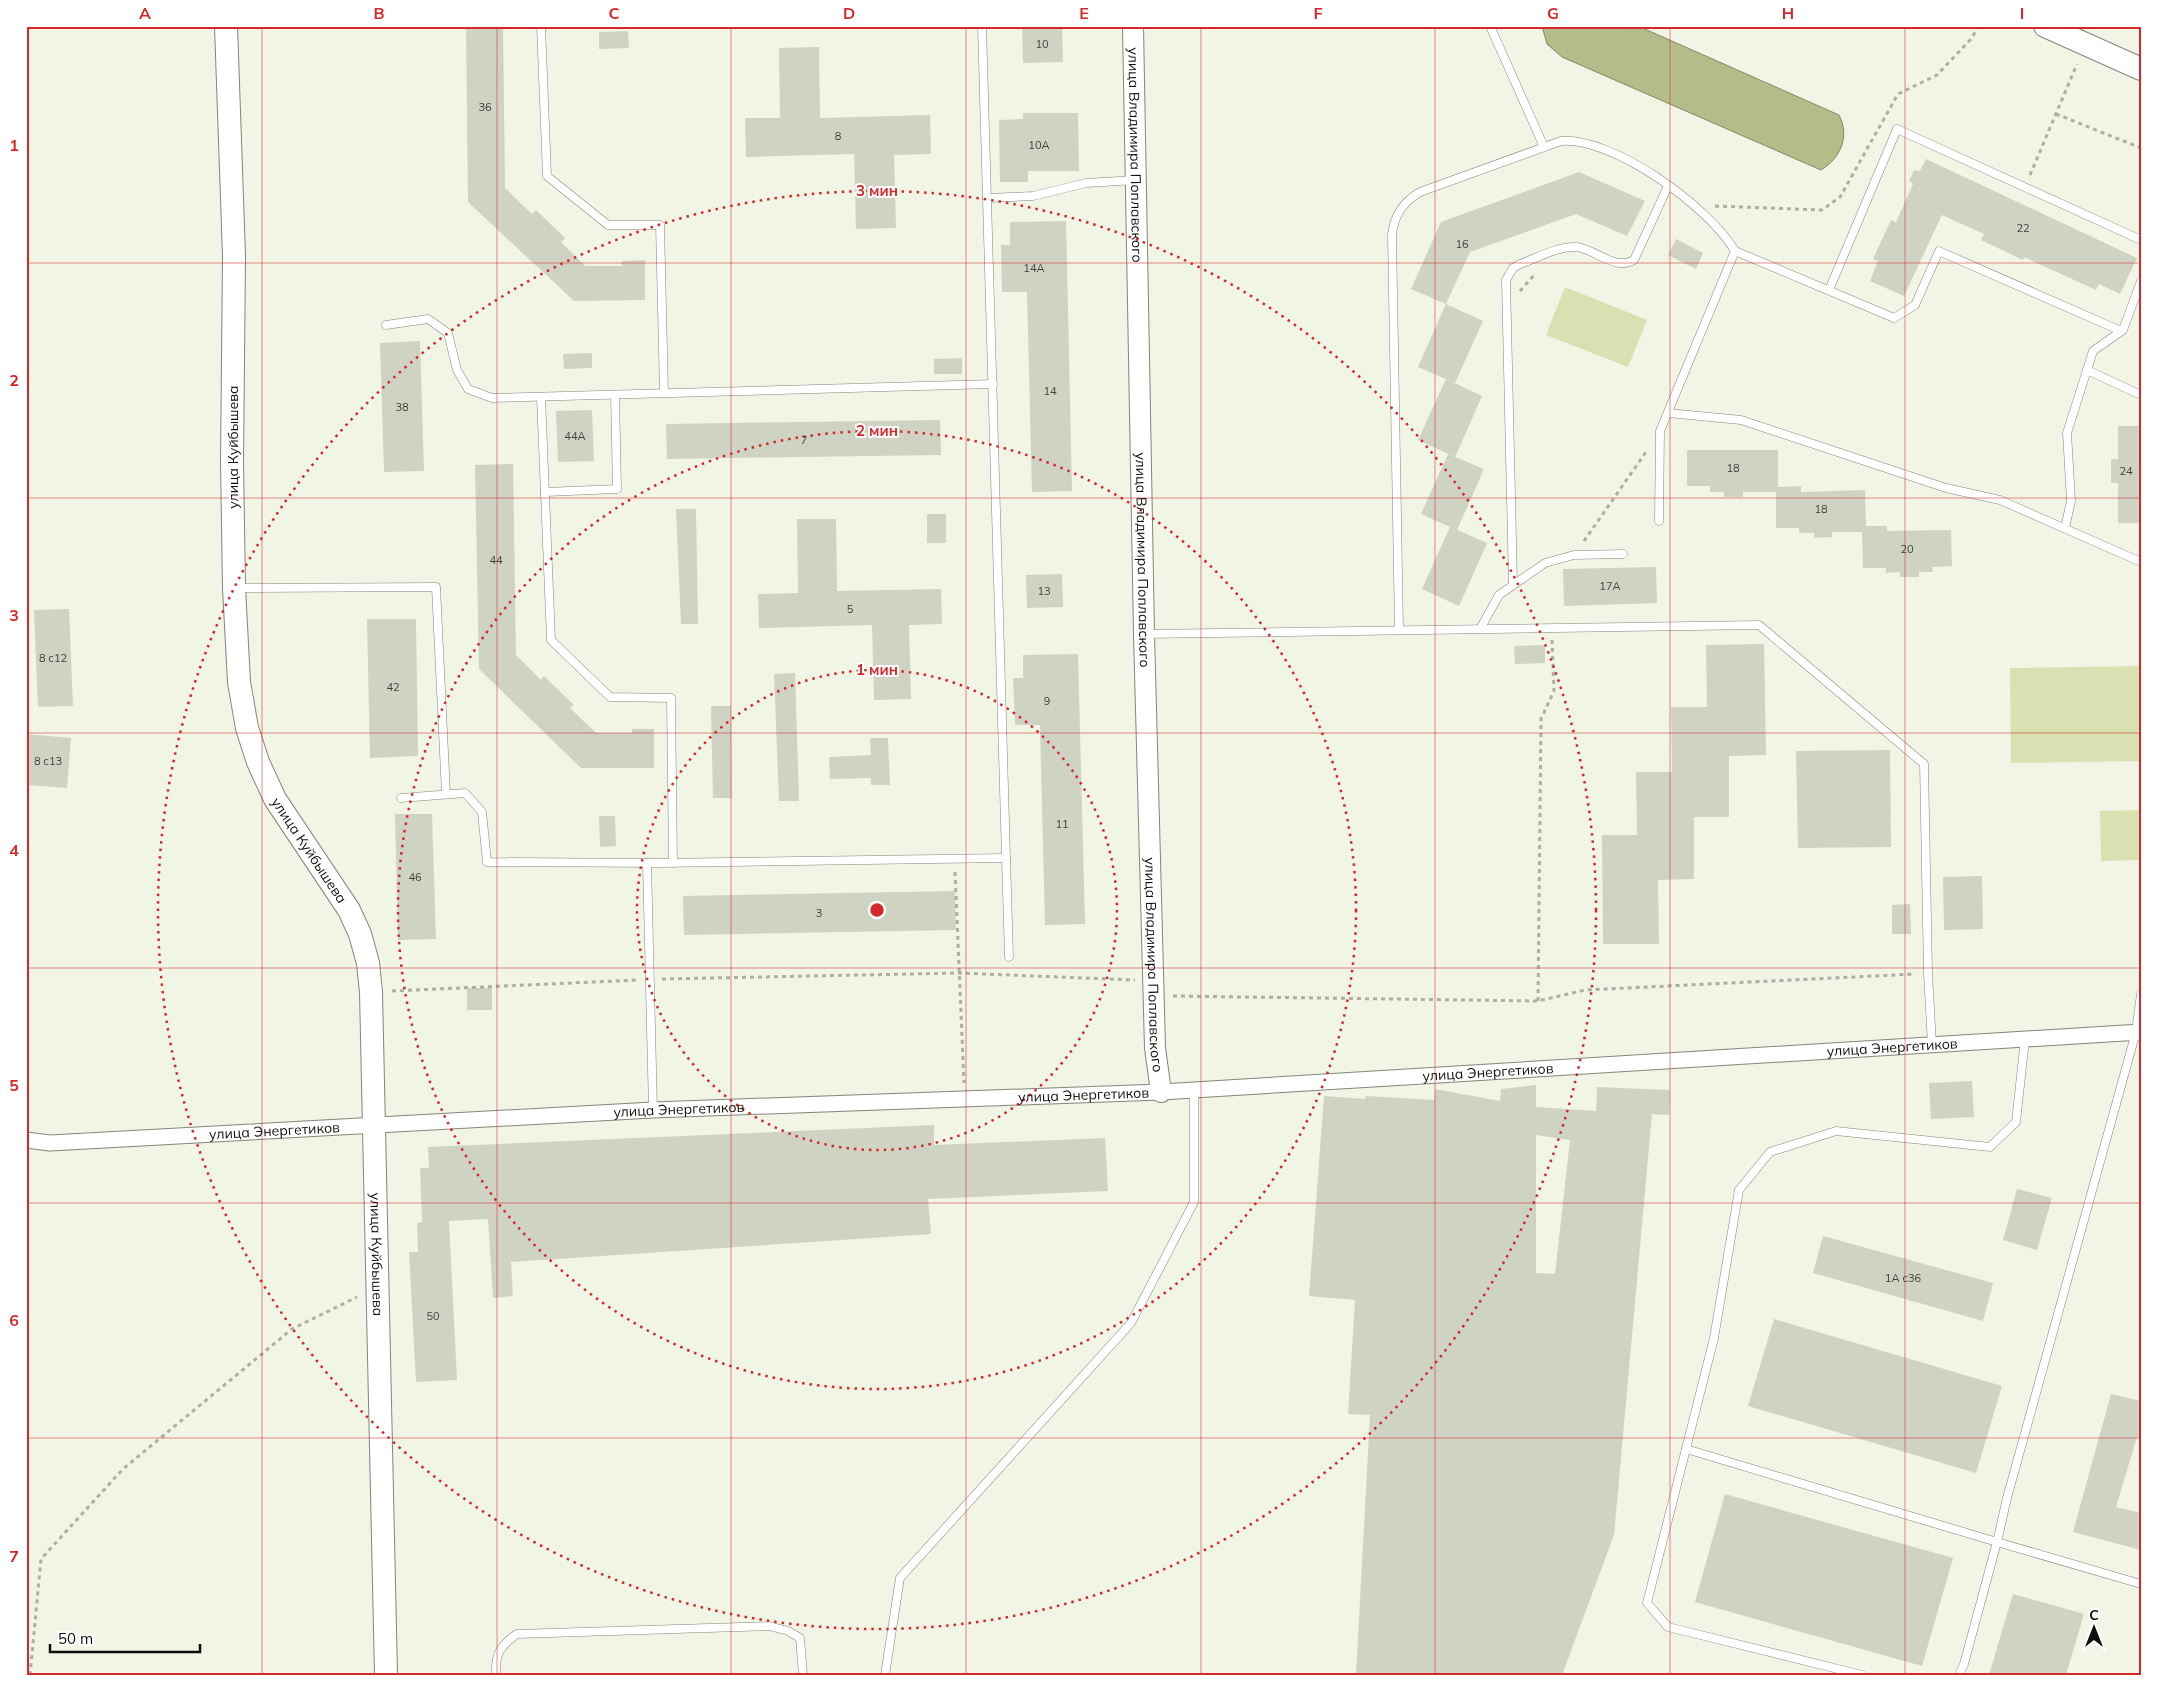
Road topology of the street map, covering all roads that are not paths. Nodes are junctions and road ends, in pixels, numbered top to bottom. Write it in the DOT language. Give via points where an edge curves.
graph roads {
  1 [pos="226,26"];
  2 [pos="541,26"];
  3 [pos="982,26"];
  4 [pos="1133,26"];
  5 [pos="1490,26"];
  6 [pos="2045,26"];
  7 [pos="2141,69"];
  8 [pos="1544,147"];
  9 [pos="1136,180"];
  10 [pos="1668,186"];
  11 [pos="987,198"];
  12 [pos="2141,240"];
  13 [pos="1735,251"];
  14 [pos="2141,281"];
  15 [pos="1829,290"];
  16 [pos="386,325"];
  17 [pos="2120,331"];
  18 [pos="2087,370"];
  19 [pos="992,384"];
  20 [pos="664,393"];
  21 [pos="615,395"];
  22 [pos="2141,395"];
  23 [pos="541,397"];
  24 [pos="1668,413"];
  25 [pos="545,492"];
  26 [pos="1658,521"];
  27 [pos="2065,528"];
  28 [pos="1622,554"];
  29 [pos="2141,562"];
  30 [pos="1513,584"];
  31 [pos="234,588"];
  32 [pos="1480,629"];
  33 [pos="1399,630"];
  34 [pos="1144,634"];
  35 [pos="446,794"];
  36 [pos="402,798"];
  37 [pos="1006,858"];
  38 [pos="647,863"];
  39 [pos="673,863"];
  40 [pos="1009,957"];
  41 [pos="2141,994"];
  42 [pos="2138,1032"];
  43 [pos="2025,1039"];
  44 [pos="1932,1045"];
  45 [pos="1194,1090"];
  46 [pos="1161,1092"];
  47 [pos="653,1110"];
  48 [pos="373,1124"];
  49 [pos="26,1140"];
  50 [pos="1686,1449"];
  51 [pos="1997,1542"];
  52 [pos="2141,1584"];
  53 [pos="386,1675"];
  54 [pos="496,1675"];
  55 [pos="803,1675"];
  56 [pos="885,1675"];
  57 [pos="1862,1675"];
  58 [pos="1959,1675"];
  1 -- 31 [label="main road, улица Куйбышева" via="234,256"];
  2 -- 20 [label="lane" via="547,176 608,225 660,225"];
  3 -- 11 [label="lane"];
  4 -- 9 [label="street, улица Владимира Поплавского"];
  5 -- 8 [label="lane"];
  6 -- 7 [label="main road"];
  8 -- 10 [label="lane" via="1571,140 1594,144 1649,172"];
  8 -- 33 [label="lane" via="1420,192 1402,206 1393,226"];
  9 -- 11 [label="lane" via="1086,183 1034,196"];
  9 -- 34 [label="street, улица Владимира Поплавского"];
  10 -- 13 [label="lane" via="1726,235"];
  10 -- 30 [label="lane" via="1634,260 1617,263 1575,247 1520,264 1506,280"];
  11 -- 19 [label="lane"];
  12 -- 15 [label="lane" via="1897,129"];
  13 -- 15 [label="lane"];
  13 -- 24 [label="lane"];
  14 -- 17 [label="lane"];
  15 -- 17 [label="lane" via="1894,318 1915,305 1939,251"];
  16 -- 23 [label="lane" via="428,319 448,333 456,370 468,389 492,398"];
  17 -- 18 [label="lane" via="2093,351"];
  18 -- 22 [label="lane"];
  18 -- 27 [label="lane" via="2067,433 2071,501"];
  19 -- 20 [label="lane"];
  19 -- 37 [label="lane"];
  20 -- 21 [label="lane"];
  21 -- 23 [label="lane"];
  21 -- 25 [label="lane" via="617,489"];
  23 -- 25 [label="lane"];
  24 -- 26 [label="lane" via="1660,431"];
  24 -- 27 [label="lane" via="1742,420 1946,488 2000,500"];
  25 -- 39 [label="lane" via="551,640 610,697 670,698"];
  27 -- 29 [label="lane"];
  28 -- 30 [label="lane" via="1574,555 1545,563"];
  30 -- 32 [label="lane" via="1493,602"];
  31 -- 35 [label="lane" via="436,587"];
  31 -- 48 [label="main road, улица Куйбышева" via="239,682 247,728 258,762 275,799 348,910 360,934 368,963"];
  32 -- 33 [label="lane"];
  32 -- 44 [label="lane" via="1759,625 1924,764"];
  33 -- 34 [label="lane"];
  34 -- 46 [label="street, улица Владимира Поплавского" via="1155,1048"];
  35 -- 36 [label="lane"];
  35 -- 38 [label="lane" via="465,793 482,812 487,862"];
  37 -- 39 [label="lane"];
  37 -- 40 [label="lane"];
  38 -- 39 [label="lane"];
  38 -- 47 [label="lane"];
  41 -- 42 [label="lane"];
  42 -- 43 [label="street, улица Энергетиков"];
  42 -- 51 [label="lane"];
  43 -- 44 [label="street, улица Энергетиков"];
  43 -- 50 [label="lane" via="2016,1122 1990,1147 1836,1131 1770,1152 1745,1182 1739,1190 1714,1338"];
  44 -- 45 [label="street, улица Энергетиков"];
  45 -- 46 [label="street, улица Энергетиков"];
  45 -- 56 [label="lane" via="1194,1202 1136,1314 900,1578"];
  46 -- 47 [label="street, улица Энергетиков"];
  47 -- 48 [label="street, улица Энергетиков"];
  48 -- 49 [label="street, улица Энергетиков" via="50,1143"];
  48 -- 53 [label="main road, улица Куйбышева"];
  50 -- 51 [label="lane"];
  50 -- 57 [label="lane" via="1647,1603 1668,1627"];
  51 -- 52 [label="lane"];
  51 -- 58 [label="lane"];
  54 -- 55 [label="lane" via="495,1658 505,1642 517,1634 769,1626 800,1638"];
}
